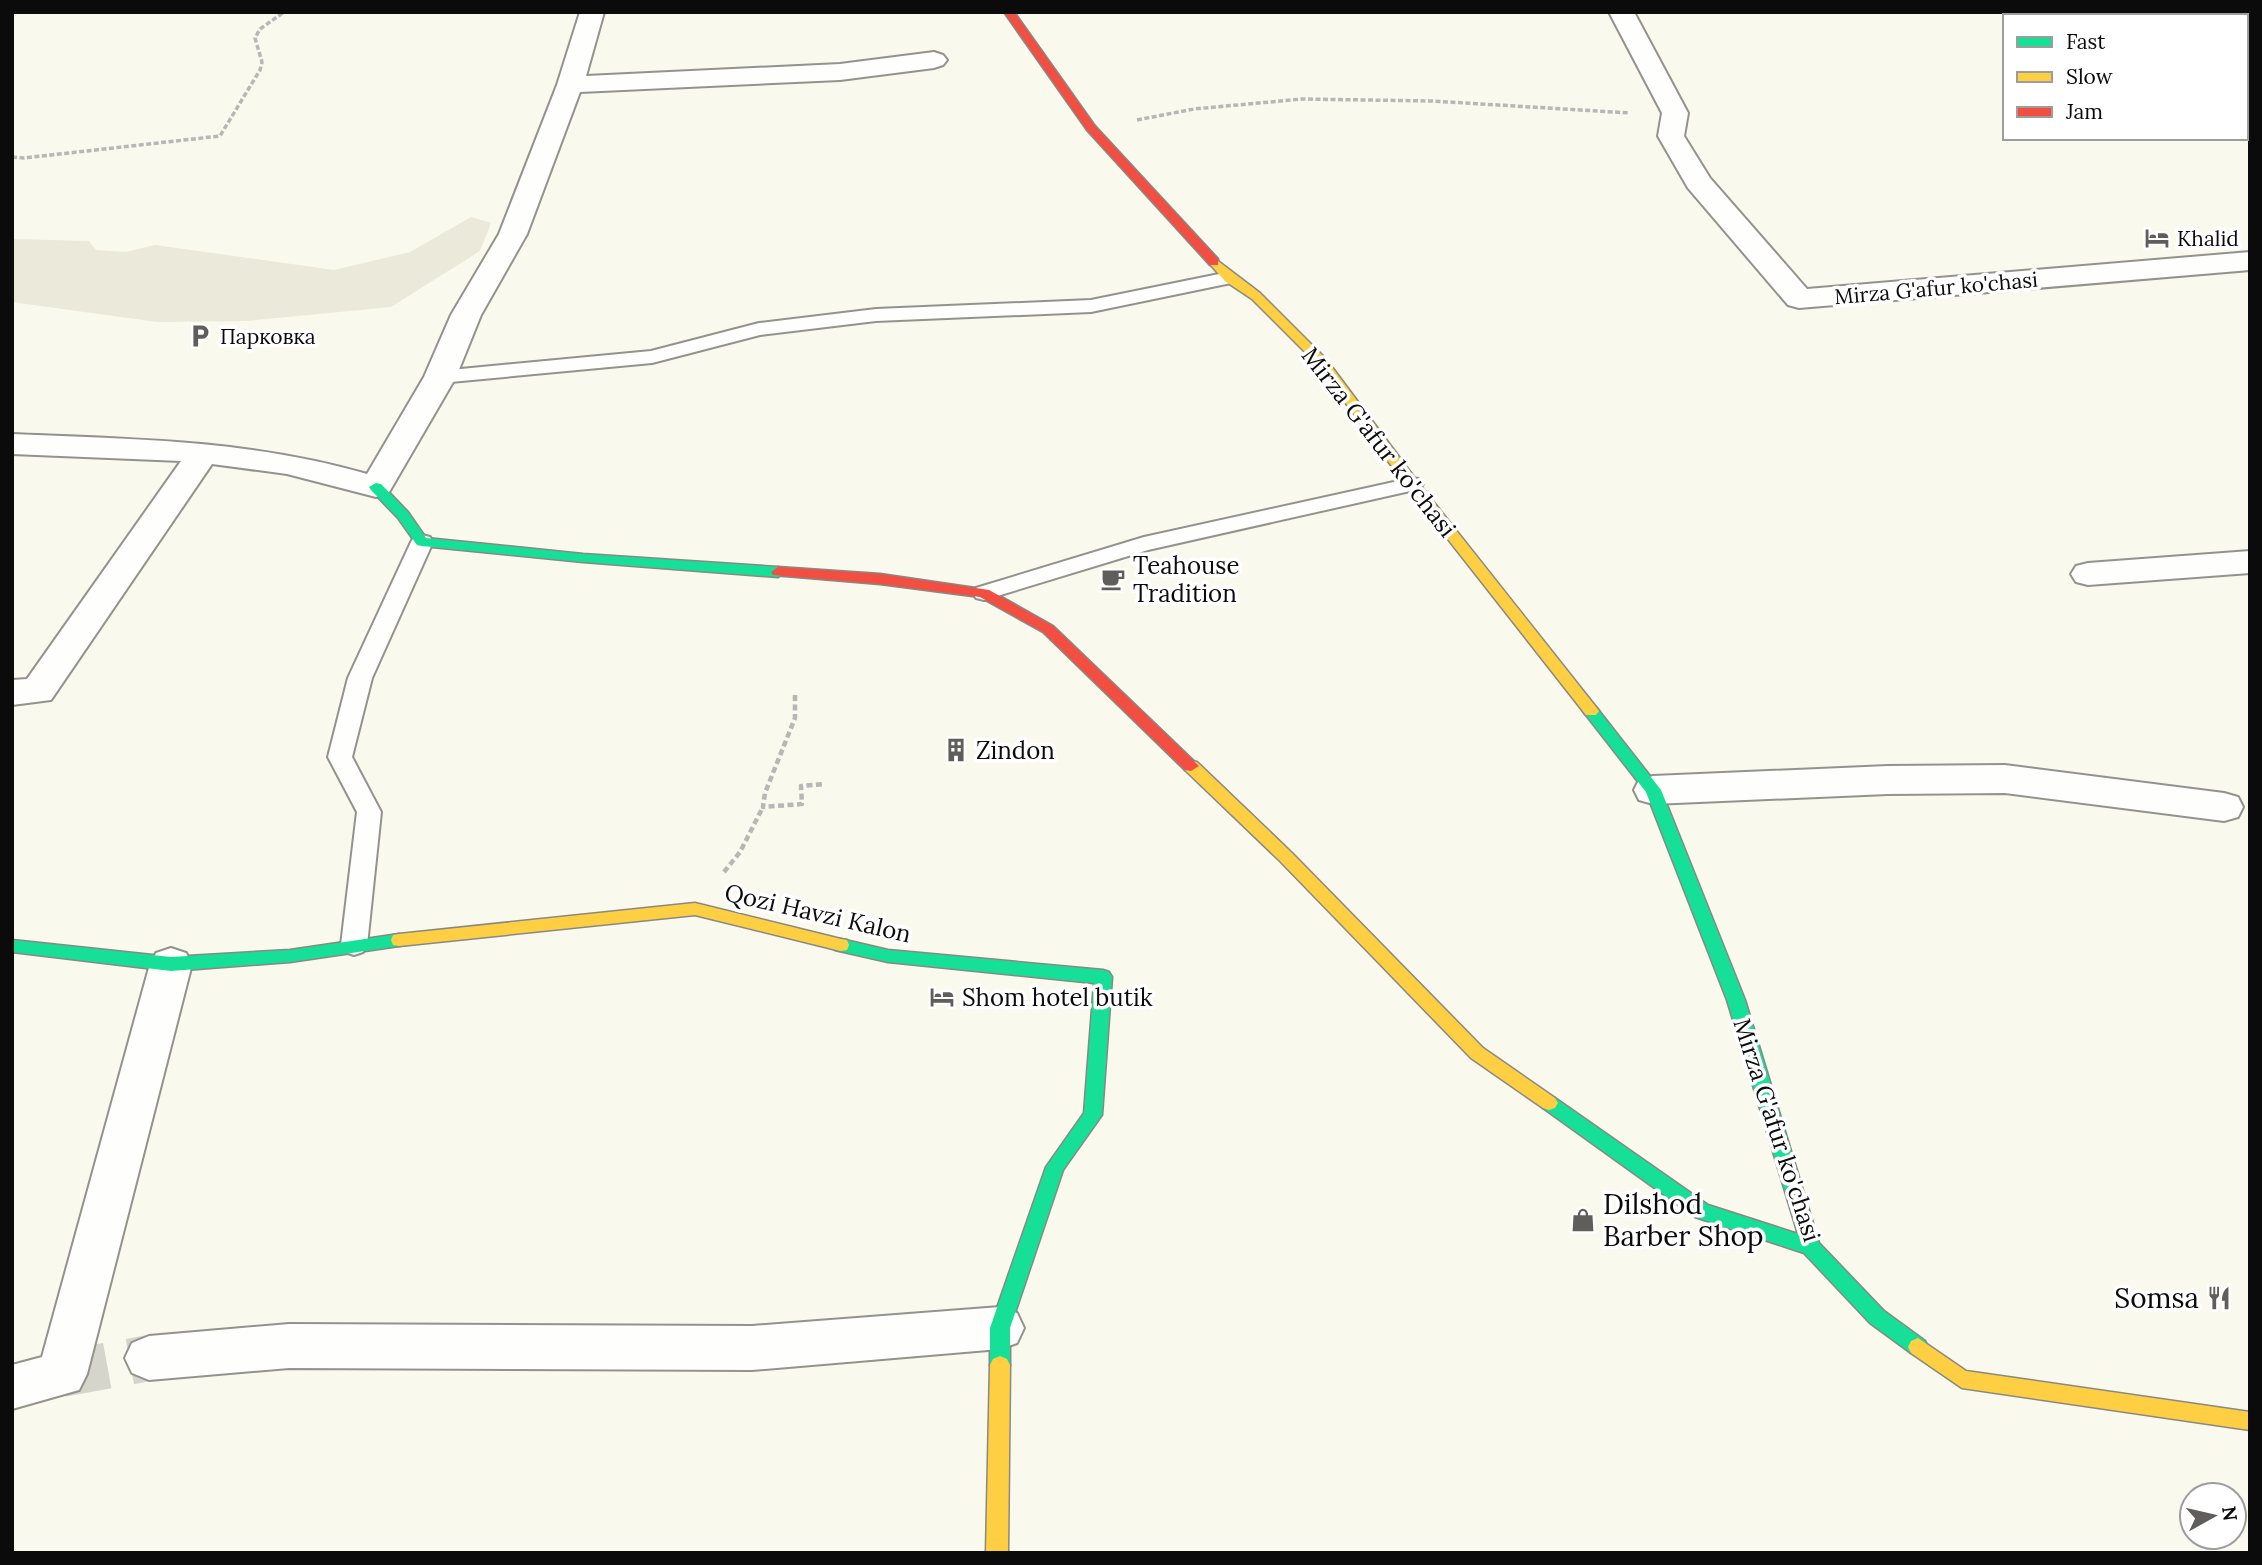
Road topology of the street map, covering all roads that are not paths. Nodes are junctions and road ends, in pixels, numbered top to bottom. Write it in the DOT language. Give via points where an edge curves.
graph roads {
  1 [pos="592,12"];
  2 [pos="1009,12"];
  3 [pos="1620,12"];
  4 [pos="934,60"];
  5 [pos="570,85"];
  6 [pos="2250,261"];
  7 [pos="1229,278"];
  8 [pos="440,377"];
  9 [pos="12,444"];
  10 [pos="204,452"];
  11 [pos="1412,484"];
  12 [pos="376,487"];
  13 [pos="422,542"];
  14 [pos="2250,562"];
  15 [pos="2088,574"];
  16 [pos="984,593"];
  17 [pos="12,693"];
  18 [pos="1653,790"];
  19 [pos="2224,807"];
  20 [pos="354,945"];
  21 [pos="12,946"];
  22 [pos="171,964"];
  23 [pos="1811,1247"];
  24 [pos="1000,1328"];
  25 [pos="149,1358"];
  26 [pos="12,1387"];
  27 [pos="2250,1421"];
  28 [pos="997,1553"];
  1 -- 5 [label="street"];
  2 -- 7 [label="street, Mirza G'afur ko'chasi" via="1091,128"];
  3 -- 6 [label="street, Mirza G'afur ko'chasi" via="1675,113 1671,136 1698,183 1799,299"];
  4 -- 5 [label="street" via="840,72"];
  5 -- 8 [label="street" via="513,234 466,315"];
  7 -- 8 [label="lane" via="1091,306 876,314 759,329 652,357"];
  7 -- 11 [label="street, Mirza G'afur ko'chasi" via="1256,296 1322,362"];
  8 -- 12 [label="street"];
  9 -- 10 [label="street"];
  10 -- 12 [label="street" via="287,463"];
  10 -- 17 [label="street" via="38,691"];
  11 -- 16 [label="lane" via="1144,544"];
  11 -- 18 [label="street, Mirza G'afur ko'chasi"];
  12 -- 13 [label="street"];
  13 -- 16 [label="street" via="880,579"];
  13 -- 20 [label="lane" via="360,678 340,757 369,812"];
  14 -- 15 [label="street"];
  16 -- 23 [label="street" via="1048,629 1286,857 1477,1053 1702,1211"];
  18 -- 19 [label="street" via="1888,779 2005,779"];
  18 -- 23 [label="street, Mirza G'afur ko'chasi" via="1736,1000"];
  20 -- 22 [label="street, Qozi Havzi Kalon" via="290,956"];
  20 -- 24 [label="street, Qozi Havzi Kalon" via="695,909 888,956 1104,977 1093,1115 1055,1167"];
  21 -- 22 [label="street, Qozi Havzi Kalon"];
  22 -- 26 [label="street" via="62,1374"];
  23 -- 27 [label="street, Mirza G'afur ko'chasi" via="1877,1317 1962,1379"];
  24 -- 25 [label="street" via="752,1348 289,1346"];
  24 -- 28 [label="street, Qozi Havzi Kalon"];
}
